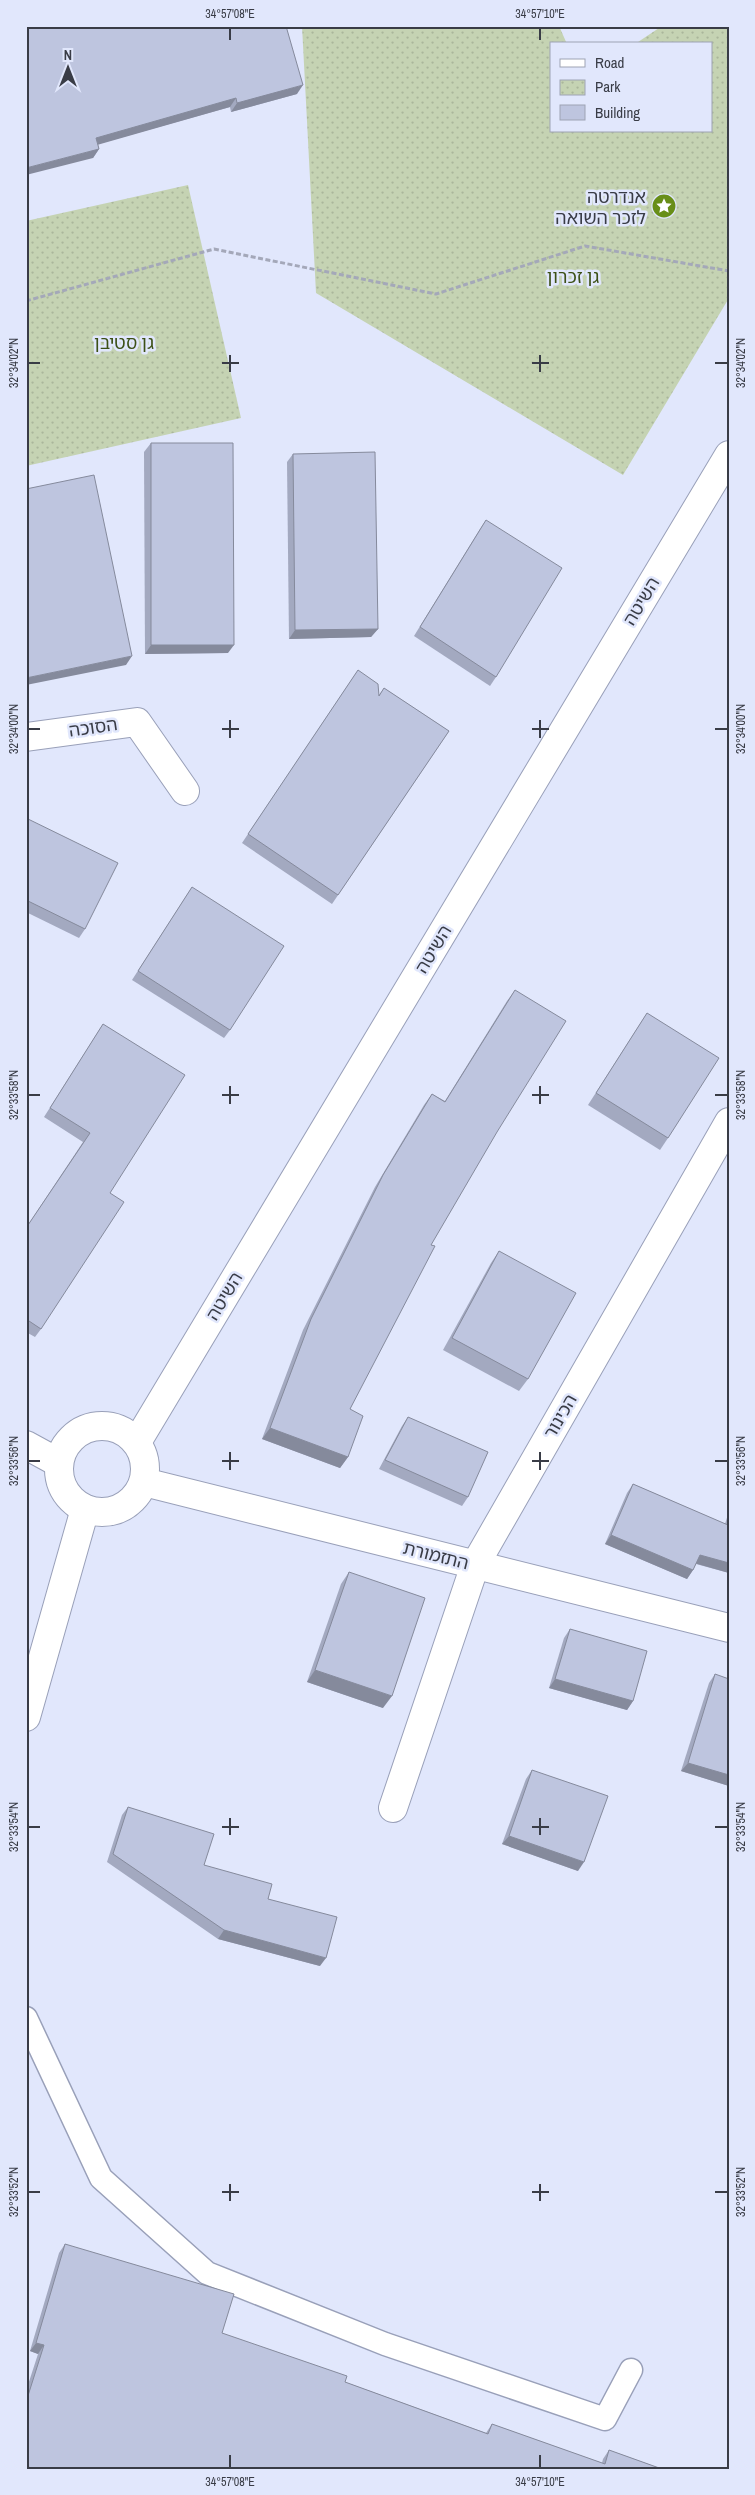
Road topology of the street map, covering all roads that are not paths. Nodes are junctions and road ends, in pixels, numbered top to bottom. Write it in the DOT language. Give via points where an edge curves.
graph roads {
  1 [pos="729,455"];
  2 [pos="26,737"];
  3 [pos="185,791"];
  4 [pos="729,1122"];
  5 [pos="137,1442"];
  6 [pos="26,1445"];
  7 [pos="59,1462"];
  8 [pos="144,1482"];
  9 [pos="85,1509"];
  10 [pos="475,1565"];
  11 [pos="729,1628"];
  12 [pos="26,1717"];
  13 [pos="393,1808"];
  14 [pos="26,2018"];
  15 [pos="631,2370"];
  1 -- 5 [label="street, השיטה"];
  2 -- 3 [label="street, הסוכה" via="137,722"];
  4 -- 10 [label="street, הכינור"];
  5 -- 7 [label="street" via="113,1426 84,1429 68,1443"];
  5 -- 8 [label="street" via="146,1468"];
  6 -- 7 [label="street"];
  7 -- 9 [label="street" via="59,1477 64,1490 73,1502"];
  8 -- 9 [label="street" via="127,1505 114,1511 100,1513"];
  8 -- 10 [label="street, התזמורת"];
  9 -- 12 [label="street"];
  10 -- 11 [label="street, התזמורת"];
  10 -- 13 [label="street, הכינור"];
  14 -- 15 [label="lane" via="101,2178 207,2273 385,2344 605,2419"];
}
